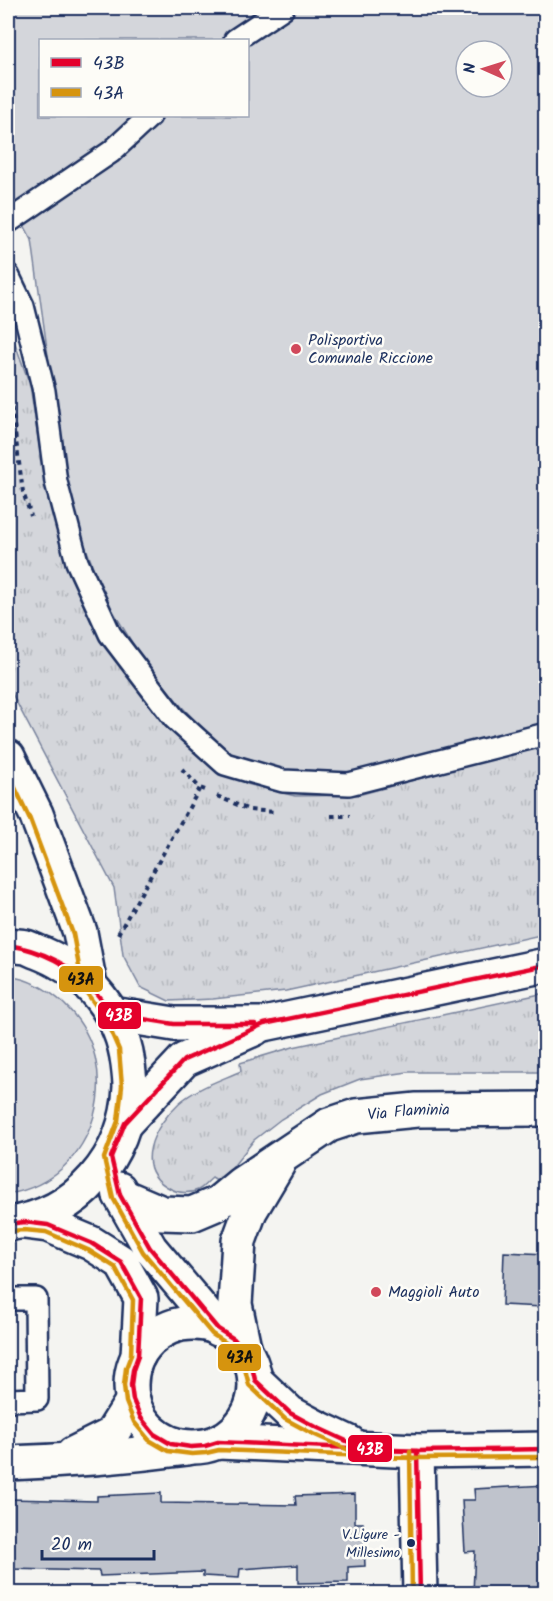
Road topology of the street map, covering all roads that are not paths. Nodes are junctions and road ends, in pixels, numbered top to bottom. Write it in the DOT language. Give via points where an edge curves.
graph roads {
  1 [pos="283,8"];
  2 [pos="236,39"];
  3 [pos="149,117"];
  4 [pos="8,222"];
  5 [pos="8,275"];
  6 [pos="546,734"];
  7 [pos="8,757"];
  8 [pos="8,945"];
  9 [pos="546,964"];
  10 [pos="90,985"];
  11 [pos="112,1014"];
  12 [pos="264,1024"];
  13 [pos="546,1109"];
  14 [pos="125,1123"];
  15 [pos="111,1157"];
  16 [pos="283,1157"];
  17 [pos="120,1196"];
  18 [pos="16,1223"];
  19 [pos="8,1299"];
  20 [pos="218,1329"];
  21 [pos="138,1356"];
  22 [pos="250,1366"];
  23 [pos="8,1400"];
  24 [pos="133,1400"];
  25 [pos="205,1445"];
  26 [pos="546,1449"];
  27 [pos="366,1450"];
  28 [pos="417,1451"];
  29 [pos="58,1462"];
  30 [pos="8,1463"];
  31 [pos="420,1593"];
  1 -- 2 [label="lane"];
  3 -- 4 [label="lane" via="111,152"];
  5 -- 6 [label="lane" via="23,306 41,380 56,482 76,562 110,634 174,718 225,764 283,781 349,784"];
  7 -- 10 [label="street" via="36,814 80,932"];
  8 -- 10 [label="street" via="26,947 61,962"];
  9 -- 12 [label="street"];
  10 -- 11 [label="street"];
  11 -- 12 [label="street" via="174,1024"];
  11 -- 14 [label="street" via="126,1048 130,1086"];
  12 -- 14 [label="street" via="184,1060"];
  13 -- 16 [label="street, Via Flaminia" via="417,1110 356,1116 328,1125"];
  14 -- 15 [label="street"];
  15 -- 17 [label="street"];
  15 -- 18 [label="street" via="88,1186 59,1208"];
  16 -- 17 [label="street, Via Flaminia" via="218,1203 192,1214 162,1213"];
  16 -- 22 [label="street, Via Flaminia" via="250,1211 239,1241 235,1304"];
  17 -- 20 [label="street" via="150,1248"];
  18 -- 21 [label="street" via="48,1225 91,1243 121,1262 141,1298"];
  19 -- 23 [label="lane" via="36,1299 37,1399"];
  20 -- 21 [label="street" via="200,1324 164,1330"];
  20 -- 22 [label="street" via="234,1339"];
  21 -- 24 [label="street" via="131,1385"];
  22 -- 25 [label="street" via="253,1399 246,1417 234,1432"];
  22 -- 27 [label="street" via="290,1413"];
  24 -- 25 [label="street" via="154,1434 171,1444"];
  24 -- 29 [label="street" via="111,1435"];
  25 -- 27 [label="street"];
  25 -- 29 [label="street"];
  26 -- 28 [label="street"];
  27 -- 28 [label="street"];
  28 -- 31 [label="street"];
  29 -- 30 [label="street"];
}
